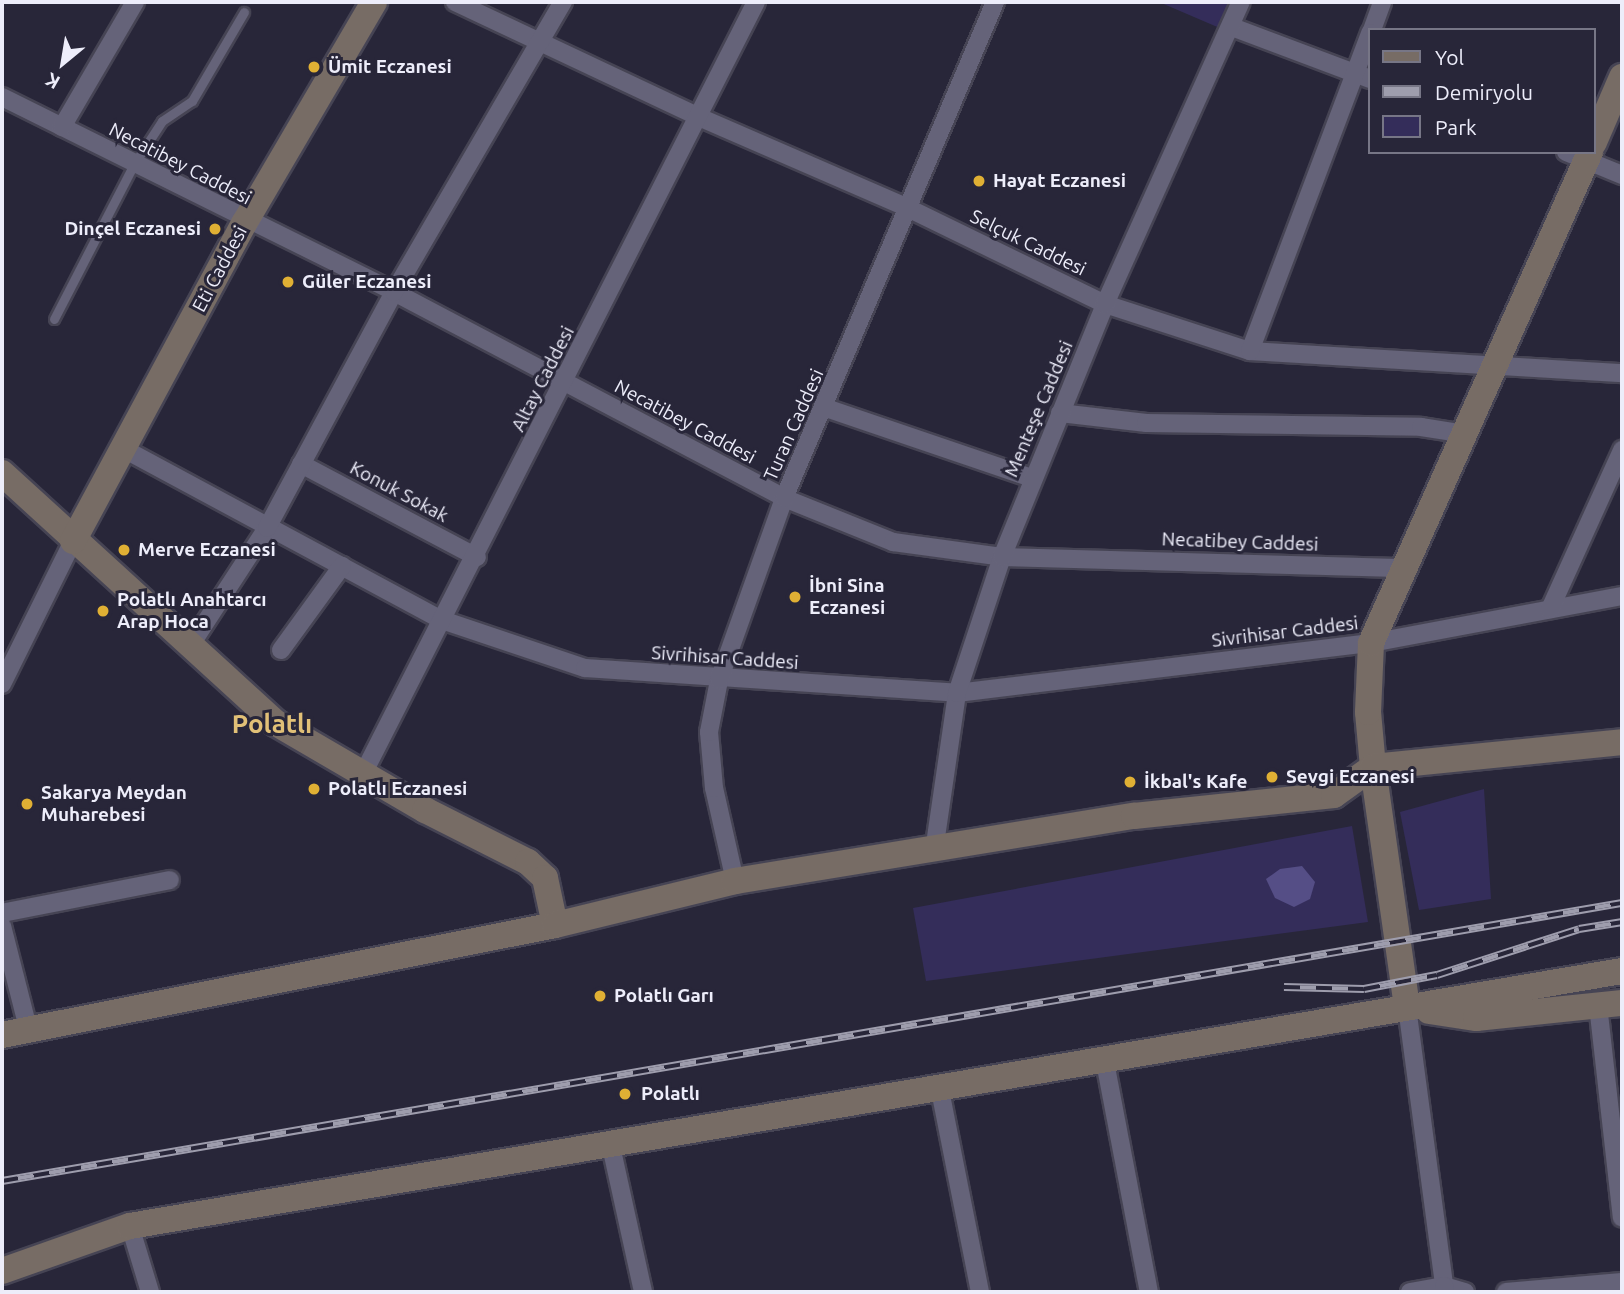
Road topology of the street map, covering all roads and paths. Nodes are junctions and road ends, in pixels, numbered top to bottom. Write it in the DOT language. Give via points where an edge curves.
graph roads {
  1 [pos="135,2"];
  2 [pos="374,2"];
  3 [pos="455,2"];
  4 [pos="563,2"];
  5 [pos="756,2"];
  6 [pos="995,2"];
  7 [pos="1241,2"];
  8 [pos="1382,2"];
  9 [pos="244,12"];
  10 [pos="1232,27"];
  11 [pos="1372,28"];
  12 [pos="540,42"];
  13 [pos="1368,46"];
  14 [pos="1362,76"];
  15 [pos="1622,77"];
  16 [pos="2,97"];
  17 [pos="699,117"];
  18 [pos="62,128"];
  19 [pos="1596,128"];
  20 [pos="1583,154"];
  21 [pos="1587,154"];
  22 [pos="134,164"];
  23 [pos="1622,175"];
  24 [pos="908,208"];
  25 [pos="245,222"];
  26 [pos="394,292"];
  27 [pos="1105,304"];
  28 [pos="54,319"];
  29 [pos="1250,351"];
  30 [pos="1496,367"];
  31 [pos="1622,373"];
  32 [pos="564,383"];
  33 [pos="826,408"];
  34 [pos="1059,413"];
  35 [pos="1466,434"];
  36 [pos="124,449"];
  37 [pos="1622,450"];
  38 [pos="301,464"];
  39 [pos="2,473"];
  40 [pos="1032,478"];
  41 [pos="785,498"];
  42 [pos="267,528"];
  43 [pos="73,541"];
  44 [pos="477,557"];
  45 [pos="1002,557"];
  46 [pos="342,566"];
  47 [pos="1407,568"];
  48 [pos="1622,596"];
  49 [pos="1550,609"];
  50 [pos="442,620"];
  51 [pos="1371,643"];
  52 [pos="190,646"];
  53 [pos="281,650"];
  54 [pos="719,680"];
  55 [pos="2,684"];
  56 [pos="957,693"];
  57 [pos="1622,742"];
  58 [pos="1373,767"];
  59 [pos="363,774"];
  60 [pos="934,851"];
  61 [pos="170,880"];
  62 [pos="735,880"];
  63 [pos="2,913"];
  64 [pos="555,925"];
  65 [pos="2,926"];
  66 [pos="1622,971"];
  67 [pos="1610,1004"];
  68 [pos="1407,1007"];
  69 [pos="29,1032"];
  70 [pos="2,1035"];
  71 [pos="1105,1062"];
  72 [pos="939,1085"];
  73 [pos="611,1146"];
  74 [pos="1620,1177"];
  75 [pos="1622,1217"];
  76 [pos="130,1226"];
  77 [pos="2,1271"];
  78 [pos="1622,1282"];
  79 [pos="1445,1289"];
  80 [pos="150,1292"];
  81 [pos="643,1292"];
  82 [pos="979,1292"];
  83 [pos="1149,1292"];
  84 [pos="1410,1292"];
  85 [pos="1465,1292"];
  86 [pos="1506,1292"];
  1 -- 18 [label="street"];
  2 -- 25 [label="street, Eti Caddesi"];
  3 -- 12 [label="street, Selçuk Caddesi"];
  4 -- 12 [label="street"];
  5 -- 17 [label="street, Altay Caddesi"];
  6 -- 24 [label="street, Turan Caddesi"];
  7 -- 10 [label="street, Menteşe Caddesi"];
  8 -- 11 [label="street"];
  9 -- 22 [label="lane" via="192,101 162,121"];
  10 -- 14 [label="street"];
  10 -- 27 [label="street, Menteşe Caddesi"];
  12 -- 17 [label="street, Selçuk Caddesi"];
  12 -- 26 [label="street"];
  13 -- 14 [label="street"];
  14 -- 29 [label="street"];
  15 -- 19 [label="street"];
  16 -- 18 [label="street, Necatibey Caddesi"];
  17 -- 24 [label="street, Selçuk Caddesi"];
  17 -- 32 [label="street, Altay Caddesi"];
  18 -- 22 [label="street, Necatibey Caddesi"];
  20 -- 30 [label="street"];
  21 -- 23 [label="street"];
  22 -- 25 [label="street, Necatibey Caddesi"];
  22 -- 28 [label="lane"];
  24 -- 27 [label="street, Selçuk Caddesi"];
  24 -- 33 [label="street, Turan Caddesi"];
  25 -- 26 [label="street, Necatibey Caddesi"];
  25 -- 36 [label="street, Eti Caddesi"];
  26 -- 32 [label="street, Necatibey Caddesi"];
  26 -- 38 [label="street"];
  27 -- 29 [label="street, Selçuk Caddesi"];
  27 -- 34 [label="street, Menteşe Caddesi"];
  29 -- 30 [label="street, Selçuk Caddesi"];
  30 -- 31 [label="street, Selçuk Caddesi"];
  30 -- 35 [label="street"];
  32 -- 41 [label="street, Necatibey Caddesi"];
  32 -- 44 [label="street, Altay Caddesi"];
  33 -- 40 [label="street"];
  33 -- 41 [label="street, Turan Caddesi"];
  34 -- 35 [label="street" via="1146,423 1420,427"];
  34 -- 40 [label="street, Menteşe Caddesi"];
  35 -- 47 [label="street"];
  36 -- 42 [label="street, Sivrihisar Caddesi"];
  36 -- 43 [label="street, Eti Caddesi"];
  37 -- 49 [label="street"];
  38 -- 42 [label="street"];
  38 -- 44 [label="street, Konuk Sokak"];
  39 -- 43 [label="street"];
  40 -- 45 [label="street, Menteşe Caddesi"];
  41 -- 45 [label="street, Necatibey Caddesi" via="893,542"];
  41 -- 54 [label="street, Turan Caddesi"];
  42 -- 46 [label="street, Sivrihisar Caddesi"];
  42 -- 52 [label="street"];
  43 -- 52 [label="street"];
  43 -- 55 [label="street"];
  44 -- 50 [label="street, Altay Caddesi"];
  45 -- 47 [label="street, Necatibey Caddesi"];
  45 -- 56 [label="street, Menteşe Caddesi"];
  46 -- 50 [label="street, Sivrihisar Caddesi"];
  46 -- 53 [label="street"];
  47 -- 51 [label="street"];
  48 -- 49 [label="street, Sivrihisar Caddesi"];
  49 -- 51 [label="street, Sivrihisar Caddesi"];
  50 -- 54 [label="street, Sivrihisar Caddesi" via="585,668"];
  50 -- 59 [label="street, Altay Caddesi"];
  51 -- 56 [label="street, Sivrihisar Caddesi"];
  51 -- 58 [label="street" via="1368,712"];
  52 -- 59 [label="street" via="276,723"];
  54 -- 56 [label="street, Sivrihisar Caddesi"];
  54 -- 62 [label="street, Turan Caddesi" via="709,732 714,788"];
  56 -- 60 [label="street, Menteşe Caddesi"];
  57 -- 58 [label="street"];
  58 -- 60 [label="street" via="1334,795 1133,816"];
  58 -- 68 [label="street"];
  59 -- 64 [label="street" via="528,862 545,878"];
  60 -- 62 [label="street"];
  61 -- 63 [label="street"];
  62 -- 64 [label="street"];
  64 -- 69 [label="street"];
  65 -- 69 [label="street"];
  66 -- 68 [label="street"];
  67 -- 68 [label="street" via="1476,1018"];
  67 -- 74 [label="street"];
  68 -- 71 [label="street"];
  68 -- 79 [label="street"];
  69 -- 70 [label="street"];
  71 -- 72 [label="street"];
  71 -- 83 [label="street"];
  72 -- 73 [label="street"];
  72 -- 82 [label="street"];
  73 -- 76 [label="street" via="464,1166"];
  73 -- 81 [label="street"];
  74 -- 75 [label="street"];
  76 -- 77 [label="street"];
  76 -- 80 [label="street"];
  78 -- 86 [label="street"];
  79 -- 84 [label="street"];
  79 -- 85 [label="street"];
}
